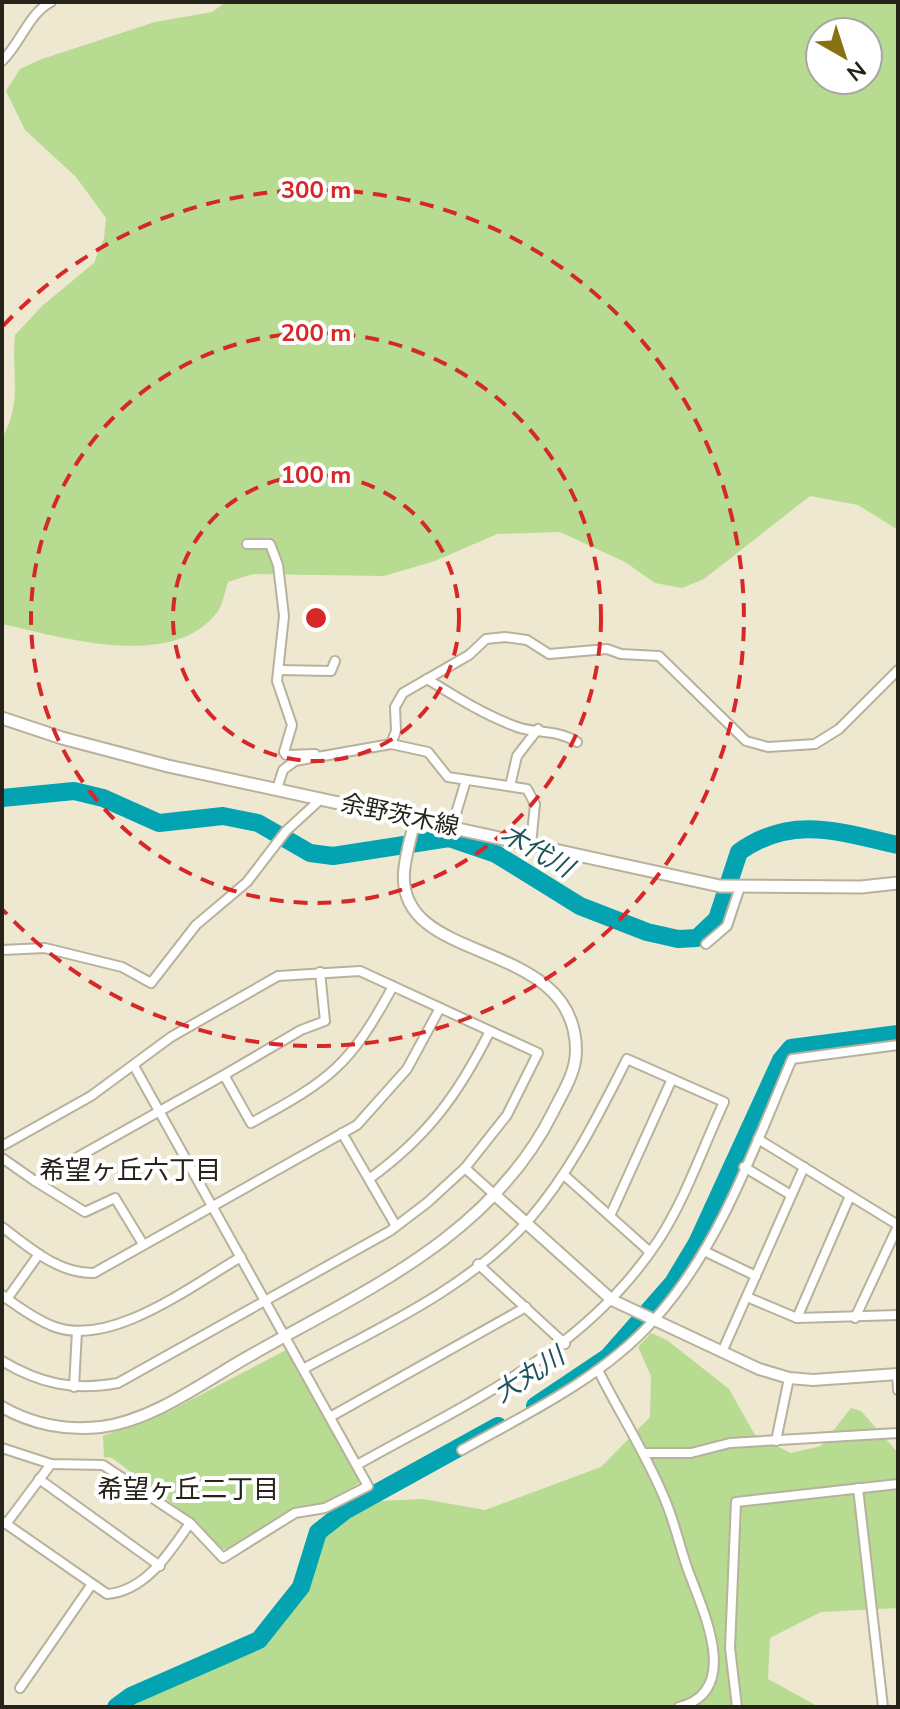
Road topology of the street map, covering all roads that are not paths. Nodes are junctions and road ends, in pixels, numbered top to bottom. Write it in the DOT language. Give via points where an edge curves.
graph roads {
  1 [pos="51,2"];
  2 [pos="2,61"];
  3 [pos="247,544"];
  4 [pos="335,661"];
  5 [pos="280,670"];
  6 [pos="898,670"];
  7 [pos="427,679"];
  8 [pos="2,718"];
  9 [pos="538,729"];
  10 [pos="577,742"];
  11 [pos="391,744"];
  12 [pos="323,756"];
  13 [pos="466,780"];
  14 [pos="510,786"];
  15 [pos="277,789"];
  16 [pos="322,798"];
  17 [pos="414,823"];
  18 [pos="452,827"];
  19 [pos="531,844"];
  20 [pos="898,883"];
  21 [pos="737,887"];
  22 [pos="706,944"];
  23 [pos="2,950"];
  24 [pos="320,972"];
  25 [pos="393,986"];
  26 [pos="440,1008"];
  27 [pos="490,1031"];
  28 [pos="898,1045"];
  29 [pos="134,1066"];
  30 [pos="224,1075"];
  31 [pos="672,1079"];
  32 [pos="160,1112"];
  33 [pos="342,1133"];
  34 [pos="758,1139"];
  35 [pos="2,1146"];
  36 [pos="2,1158"];
  37 [pos="744,1167"];
  38 [pos="804,1167"];
  39 [pos="465,1168"];
  40 [pos="564,1175"];
  41 [pos="369,1179"];
  42 [pos="35,1181"];
  43 [pos="791,1195"];
  44 [pos="496,1196"];
  45 [pos="850,1196"];
  46 [pos="213,1207"];
  47 [pos="610,1216"];
  48 [pos="526,1223"];
  49 [pos="396,1226"];
  50 [pos="898,1226"];
  51 [pos="2,1227"];
  52 [pos="143,1244"];
  53 [pos="704,1251"];
  54 [pos="650,1252"];
  55 [pos="39,1254"];
  56 [pos="241,1257"];
  57 [pos="478,1264"];
  58 [pos="756,1276"];
  59 [pos="4,1297"];
  60 [pos="747,1297"];
  61 [pos="612,1300"];
  62 [pos="266,1302"];
  63 [pos="526,1307"];
  64 [pos="898,1315"];
  65 [pos="797,1318"];
  66 [pos="855,1318"];
  67 [pos="647,1319"];
  68 [pos="77,1331"];
  69 [pos="285,1336"];
  70 [pos="565,1344"];
  71 [pos="722,1352"];
  72 [pos="2,1361"];
  73 [pos="303,1369"];
  74 [pos="598,1370"];
  75 [pos="897,1374"];
  76 [pos="789,1378"];
  77 [pos="74,1387"];
  78 [pos="898,1390"];
  79 [pos="2,1407"];
  80 [pos="330,1417"];
  81 [pos="898,1433"];
  82 [pos="776,1441"];
  83 [pos="2,1448"];
  84 [pos="462,1450"];
  85 [pos="643,1453"];
  86 [pos="51,1464"];
  87 [pos="357,1465"];
  88 [pos="39,1479"];
  89 [pos="898,1484"];
  90 [pos="858,1488"];
  91 [pos="4,1522"];
  92 [pos="190,1523"];
  93 [pos="160,1566"];
  94 [pos="92,1584"];
  95 [pos="20,1688"];
  96 [pos="679,1707"];
  97 [pos="737,1707"];
  98 [pos="883,1707"];
  1 -- 2 [label="street" via="38,9"];
  3 -- 5 [label="street" via="270,544 278,565 284,616"];
  4 -- 5 [label="street" via="331,671"];
  5 -- 12 [label="street" via="277,681 292,725 284,752"];
  6 -- 7 [label="street" via="839,729 815,744 768,747 746,741 659,656 607,649 549,654 527,640 505,637 486,639"];
  7 -- 9 [label="street" via="521,729"];
  7 -- 11 [label="street" via="403,693 395,707"];
  8 -- 15 [label="main road, 余野茨木線" via="62,738"];
  9 -- 10 [label="street" via="563,733"];
  9 -- 14 [label="street" via="517,756"];
  11 -- 12 [label="street"];
  11 -- 13 [label="street" via="428,752 448,777"];
  12 -- 15 [label="street" via="295,761 283,770"];
  13 -- 14 [label="street"];
  13 -- 18 [label="street"];
  14 -- 19 [label="street" via="533,795"];
  15 -- 16 [label="main road, 余野茨木線"];
  16 -- 17 [label="main road, 余野茨木線"];
  16 -- 23 [label="street" via="280,838 247,882 196,925 151,983 122,967 45,948"];
  17 -- 18 [label="main road, 余野茨木線"];
  17 -- 44 [label="street" via="405,867 408,893 426,922 535,976 563,1003 573,1026 573,1071 549,1119"];
  18 -- 19 [label="main road, 余野茨木線"];
  19 -- 21 [label="main road, 余野茨木線"];
  20 -- 21 [label="main road, 余野茨木線"];
  21 -- 22 [label="street" via="727,926"];
  24 -- 25 [label="street" via="360,971"];
  24 -- 29 [label="street" via="278,976 171,1037"];
  24 -- 30 [label="street" via="325,1021"];
  25 -- 26 [label="street"];
  25 -- 30 [label="street" via="359,1044 335,1072 251,1123"];
  26 -- 27 [label="street"];
  26 -- 33 [label="street" via="407,1069 357,1125"];
  27 -- 39 [label="street" via="538,1053 507,1115"];
  27 -- 41 [label="street" via="469,1073 427,1131"];
  28 -- 34 [label="street" via="792,1059"];
  29 -- 32 [label="street"];
  29 -- 35 [label="street"];
  30 -- 32 [label="street"];
  31 -- 40 [label="street" via="627,1059"];
  31 -- 47 [label="street"];
  31 -- 54 [label="street" via="724,1102"];
  32 -- 42 [label="street"];
  32 -- 46 [label="street"];
  33 -- 41 [label="street"];
  33 -- 46 [label="street"];
  34 -- 37 [label="street"];
  34 -- 38 [label="street"];
  36 -- 42 [label="street"];
  37 -- 43 [label="street"];
  37 -- 53 [label="street"];
  38 -- 43 [label="street"];
  38 -- 45 [label="street"];
  39 -- 44 [label="street"];
  39 -- 49 [label="street"];
  40 -- 47 [label="street"];
  40 -- 48 [label="street"];
  41 -- 49 [label="street"];
  42 -- 52 [label="street" via="85,1212 115,1198"];
  43 -- 58 [label="street"];
  44 -- 48 [label="street"];
  44 -- 69 [label="street" via="410,1266"];
  45 -- 50 [label="street"];
  45 -- 65 [label="street"];
  46 -- 52 [label="street"];
  46 -- 56 [label="street"];
  47 -- 54 [label="street"];
  48 -- 57 [label="street"];
  48 -- 61 [label="street"];
  49 -- 62 [label="street"];
  50 -- 66 [label="street"];
  51 -- 55 [label="street"];
  52 -- 55 [label="street" via="94,1273 72,1272"];
  53 -- 58 [label="street"];
  53 -- 67 [label="street"];
  54 -- 61 [label="street"];
  55 -- 59 [label="street"];
  56 -- 62 [label="street"];
  56 -- 68 [label="street" via="123,1324"];
  57 -- 63 [label="street"];
  57 -- 73 [label="street" via="443,1292"];
  58 -- 60 [label="street"];
  59 -- 68 [label="street" via="40,1320"];
  60 -- 65 [label="street"];
  60 -- 71 [label="street"];
  61 -- 67 [label="street"];
  61 -- 70 [label="street"];
  62 -- 69 [label="street"];
  62 -- 77 [label="street" via="118,1383"];
  63 -- 70 [label="street"];
  63 -- 80 [label="street"];
  64 -- 66 [label="street"];
  65 -- 66 [label="street"];
  67 -- 71 [label="street"];
  67 -- 74 [label="street"];
  68 -- 77 [label="street"];
  69 -- 73 [label="street"];
  69 -- 79 [label="street" via="159,1407 103,1427 52,1426"];
  70 -- 87 [label="street"];
  71 -- 76 [label="street"];
  72 -- 77 [label="street" via="38,1380"];
  73 -- 80 [label="street"];
  74 -- 84 [label="street"];
  74 -- 85 [label="street"];
  75 -- 76 [label="street"];
  75 -- 78 [label="street"];
  76 -- 82 [label="street"];
  80 -- 87 [label="street"];
  81 -- 82 [label="street"];
  82 -- 85 [label="street" via="730,1443 691,1453"];
  83 -- 86 [label="street"];
  85 -- 96 [label="street" via="712,1630 713,1674 705,1692"];
  86 -- 88 [label="street"];
  86 -- 92 [label="street" via="103,1465"];
  87 -- 92 [label="street" via="368,1486 325,1508 295,1513 223,1558"];
  88 -- 91 [label="street"];
  88 -- 93 [label="street"];
  89 -- 90 [label="street"];
  90 -- 97 [label="street" via="736,1502 730,1648"];
  90 -- 98 [label="street"];
  91 -- 94 [label="street"];
  92 -- 93 [label="street"];
  93 -- 94 [label="street" via="118,1593 107,1594"];
  94 -- 95 [label="street"];
}
